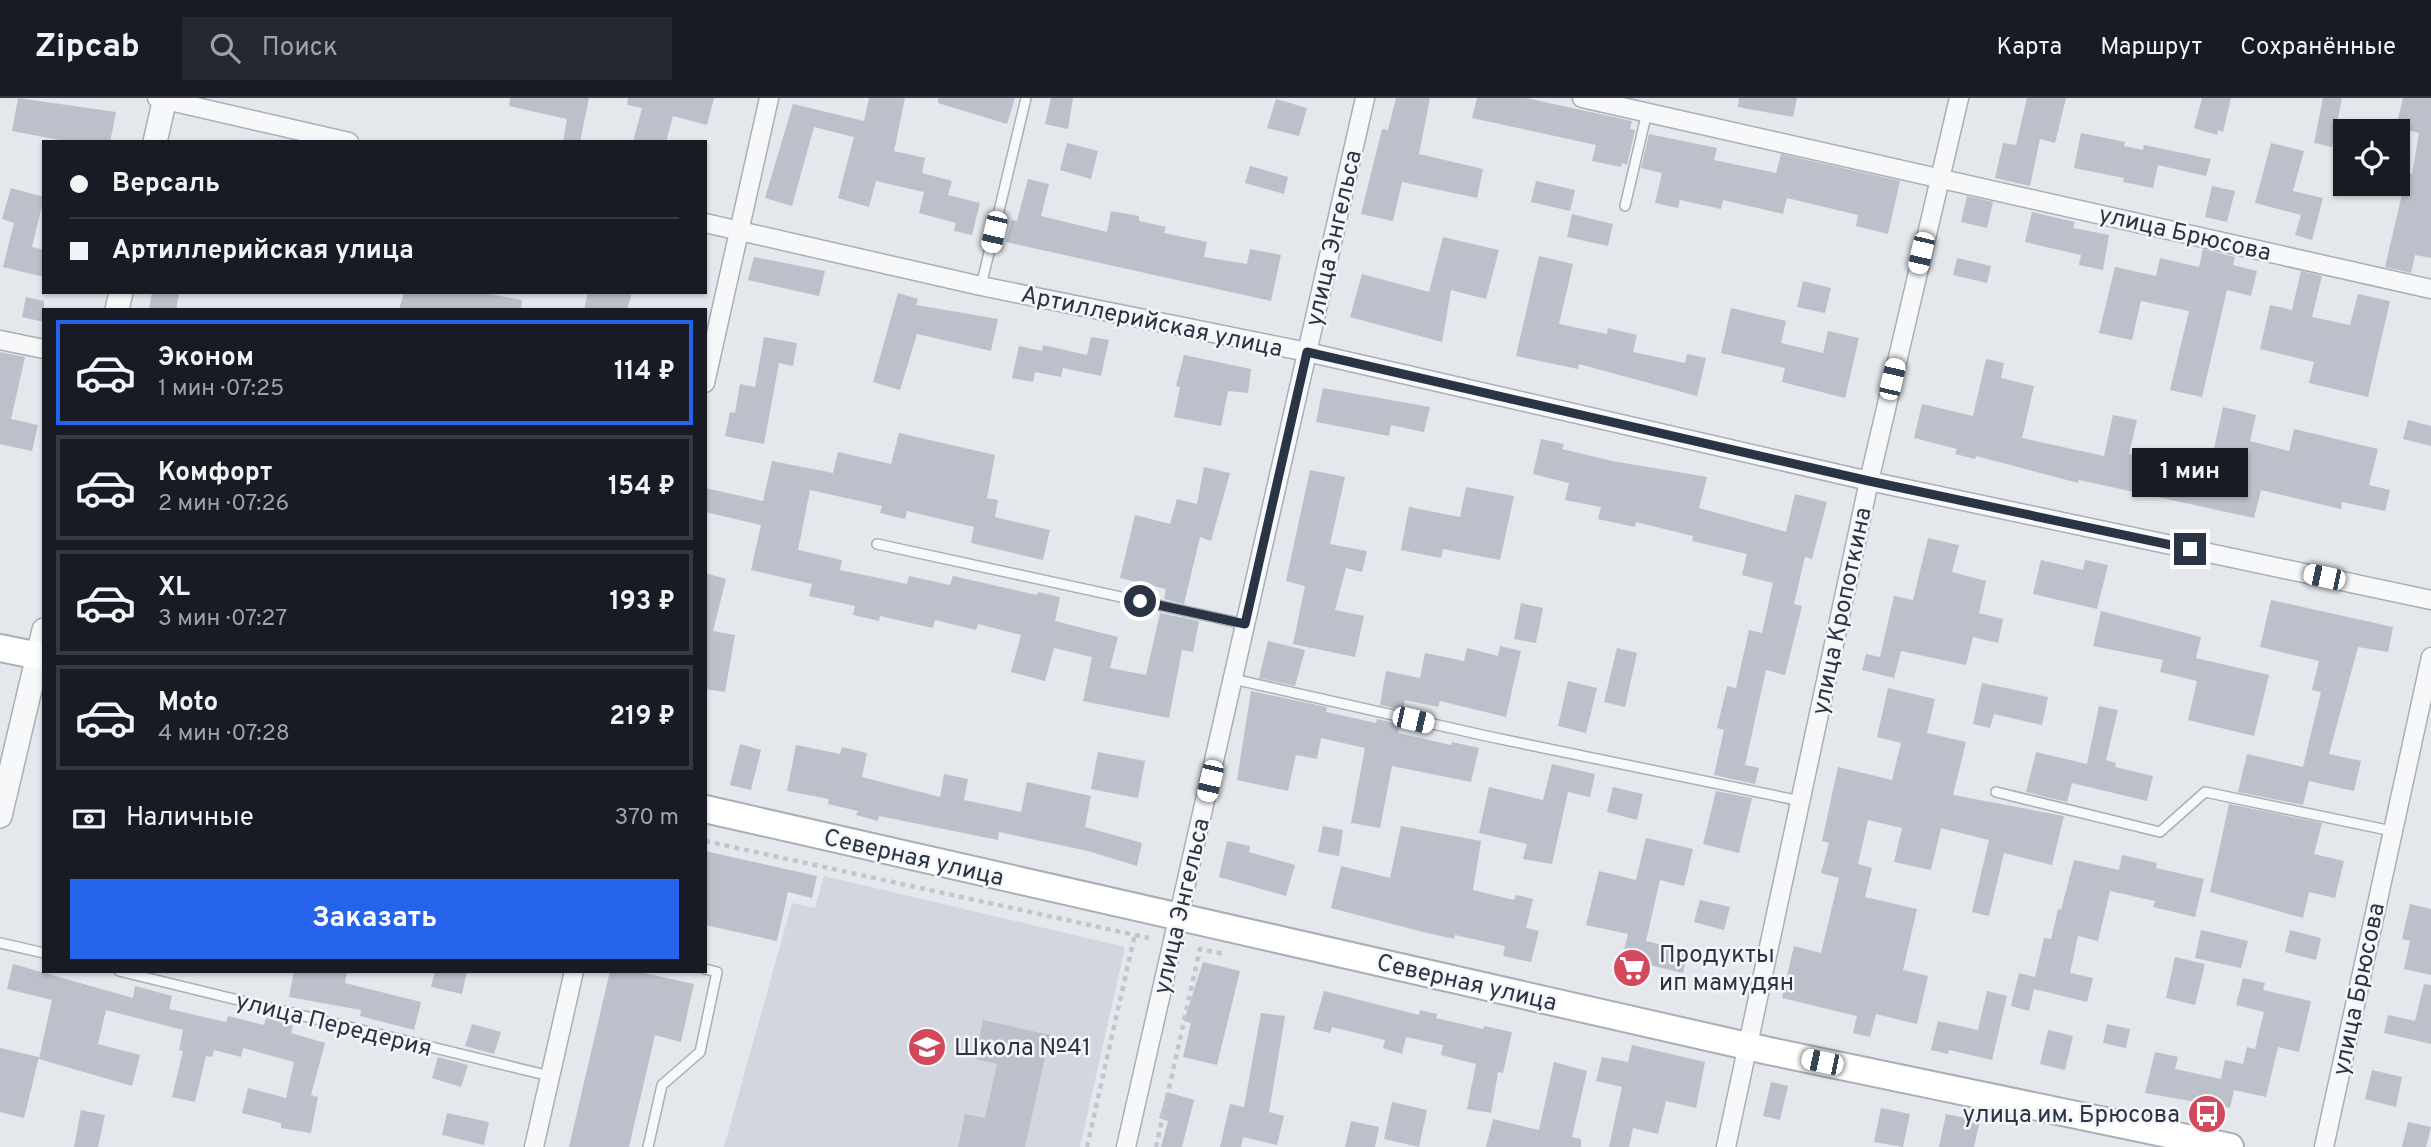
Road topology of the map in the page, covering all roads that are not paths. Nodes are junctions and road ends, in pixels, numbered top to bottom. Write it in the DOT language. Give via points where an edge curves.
graph roads {
  1 [pos="769,98"];
  2 [pos="1026,98"];
  3 [pos="1365,98"];
  4 [pos="1582,98"];
  5 [pos="1959,98"];
  6 [pos="162,99"];
  7 [pos="1647,112"];
  8 [pos="155,140"];
  9 [pos="340,140"];
  10 [pos="1939,177"];
  11 [pos="1625,206"];
  12 [pos="707,223"];
  13 [pos="739,231"];
  14 [pos="981,286"];
  15 [pos="2431,289"];
  16 [pos="0,340"];
  17 [pos="42,349"];
  18 [pos="1307,352"];
  19 [pos="707,374"];
  20 [pos="1869,481"];
  21 [pos="877,544"];
  22 [pos="2431,600"];
  23 [pos="1245,624"];
  24 [pos="0,648"];
  25 [pos="41,656"];
  26 [pos="2431,657"];
  27 [pos="1233,679"];
  28 [pos="1996,792"];
  29 [pos="1801,801"];
  30 [pos="707,809"];
  31 [pos="0,816"];
  32 [pos="2392,831"];
  33 [pos="1179,917"];
  34 [pos="0,943"];
  35 [pos="42,953"];
  36 [pos="707,969"];
  37 [pos="127,973"];
  38 [pos="574,973"];
  39 [pos="1747,1045"];
  40 [pos="550,1076"];
  41 [pos="534,1147"];
  42 [pos="648,1147"];
  43 [pos="1126,1147"];
  44 [pos="1726,1147"];
  45 [pos="2230,1147"];
  46 [pos="2323,1147"];
  1 -- 13 [label="street"];
  2 -- 14 [label="lane"];
  3 -- 18 [label="street, улица Энгельса"];
  4 -- 7 [label="street"];
  5 -- 10 [label="street, улица Кропоткина"];
  6 -- 8 [label="street"];
  6 -- 9 [label="street"];
  7 -- 10 [label="street"];
  7 -- 11 [label="lane"];
  10 -- 15 [label="street, улица Брюсова"];
  10 -- 20 [label="street, улица Кропоткина"];
  12 -- 13 [label="street, Артиллерийская улица"];
  13 -- 14 [label="street, Артиллерийская улица"];
  13 -- 19 [label="street"];
  14 -- 18 [label="street, Артиллерийская улица"];
  16 -- 17 [label="street"];
  18 -- 20 [label="street, Артиллерийская улица"];
  18 -- 23 [label="street, улица Энгельса"];
  20 -- 22 [label="street, Артиллерийская улица"];
  20 -- 29 [label="street, улица Кропоткина"];
  21 -- 23 [label="lane"];
  23 -- 27 [label="street, улица Энгельса"];
  24 -- 25 [label="main road"];
  25 -- 31 [label="street"];
  26 -- 32 [label="street, улица Брюсова"];
  27 -- 29 [label="lane"];
  27 -- 33 [label="street, улица Энгельса"];
  28 -- 32 [label="lane" via="2160,832 2205,792"];
  29 -- 39 [label="street, улица Кропоткина"];
  30 -- 33 [label="main road, Северная улица"];
  32 -- 46 [label="street, улица Брюсова"];
  33 -- 39 [label="main road, Северная улица"];
  33 -- 43 [label="street, улица Энгельса"];
  34 -- 35 [label="lane"];
  36 -- 42 [label="lane" via="718,972 700,1052 662,1085"];
  37 -- 40 [label="lane, улица Передерия"];
  38 -- 40 [label="street"];
  39 -- 44 [label="street, улица Кропоткина"];
  39 -- 45 [label="main road, Северная улица"];
  40 -- 41 [label="street"];
}
